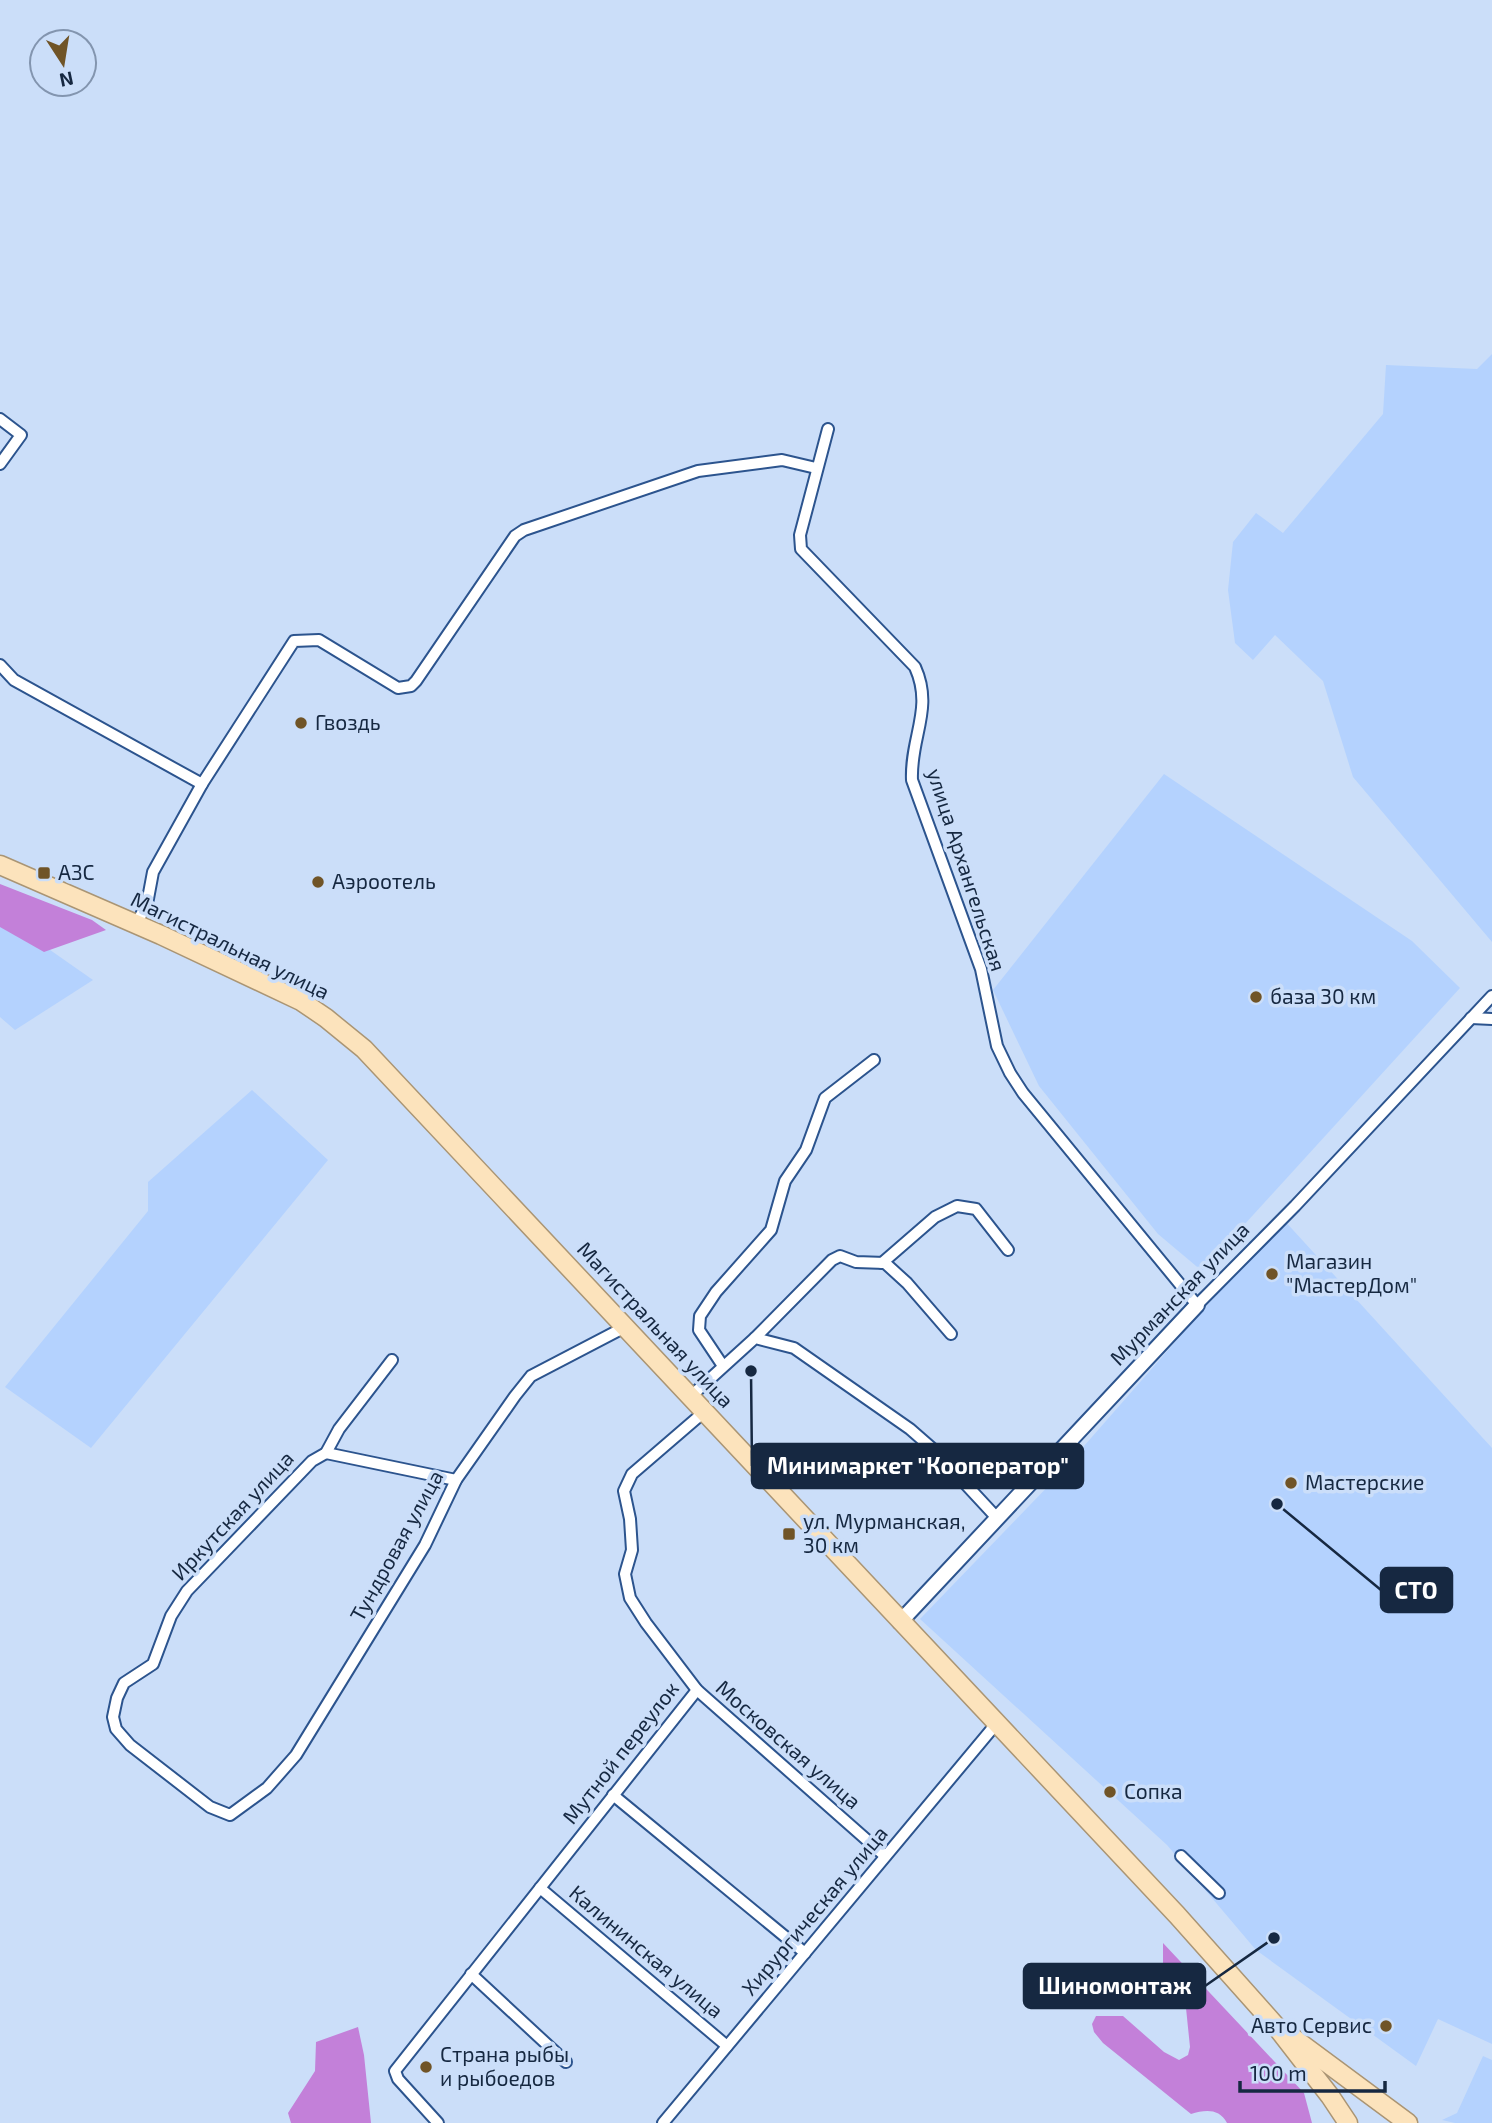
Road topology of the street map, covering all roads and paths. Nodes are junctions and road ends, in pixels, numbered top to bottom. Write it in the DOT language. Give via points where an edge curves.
graph roads {
  1 [pos="0,419"];
  2 [pos="828,429"];
  3 [pos="0,464"];
  4 [pos="816,468"];
  5 [pos="0,665"];
  6 [pos="202,784"];
  7 [pos="0,865"];
  8 [pos="136,925"];
  9 [pos="1492,996"];
  10 [pos="1471,1018"];
  11 [pos="1492,1019"];
  12 [pos="874,1060"];
  13 [pos="1008,1250"];
  14 [pos="882,1263"];
  15 [pos="1197,1305"];
  16 [pos="625,1327"];
  17 [pos="951,1334"];
  18 [pos="755,1338"];
  19 [pos="392,1360"];
  20 [pos="723,1366"];
  21 [pos="690,1396"];
  22 [pos="704,1412"];
  23 [pos="326,1453"];
  24 [pos="456,1479"];
  25 [pos="997,1518"];
  26 [pos="900,1622"];
  27 [pos="697,1690"];
  28 [pos="996,1724"];
  29 [pos="613,1795"];
  30 [pos="229,1815"];
  31 [pos="885,1856"];
  32 [pos="1181,1856"];
  33 [pos="540,1888"];
  34 [pos="1219,1893"];
  35 [pos="805,1953"];
  36 [pos="471,1975"];
  37 [pos="1275,2025"];
  38 [pos="727,2046"];
  39 [pos="566,2062"];
  40 [pos="438,2123"];
  41 [pos="663,2123"];
  42 [pos="1348,2123"];
  43 [pos="1408,2123"];
  1 -- 3 [label="street" via="21,435"];
  2 -- 4 [label="street, улица Архангельская"];
  4 -- 6 [label="street" via="782,460 698,471 524,530 515,536 416,681 405,688 397,688 319,640 294,641"];
  4 -- 15 [label="street, улица Архангельская" via="800,535 801,549 915,667 922,682 924,703 911,762 912,780 981,969 998,1046 1010,1073"];
  5 -- 6 [label="street" via="14,680"];
  6 -- 8 [label="street" via="153,872 148,904"];
  7 -- 8 [label="main road, Магистральная улица"];
  8 -- 16 [label="main road, Магистральная улица" via="301,1001 364,1049"];
  9 -- 10 [label="street, Мурманская улица"];
  10 -- 11 [label="street"];
  10 -- 15 [label="street, Мурманская улица"];
  12 -- 20 [label="street" via="825,1098 806,1150 785,1181 771,1230 699,1316 699,1330"];
  13 -- 14 [label="street" via="976,1209 957,1206 934,1217"];
  14 -- 17 [label="street" via="907,1283"];
  14 -- 18 [label="street" via="840,1256 832,1260"];
  15 -- 25 [label="street, Мурманская улица"];
  16 -- 21 [label="main road, Магистральная улица"];
  16 -- 24 [label="street, Тундровая улица" via="531,1376"];
  18 -- 20 [label="street"];
  18 -- 25 [label="street" via="794,1348 910,1429"];
  19 -- 23 [label="street, Иркутская улица"];
  20 -- 21 [label="street"];
  21 -- 22 [label="main road, Магистральная улица"];
  22 -- 26 [label="main road, Магистральная улица"];
  22 -- 27 [label="street, Мутной переулок" via="632,1474 624,1491 632,1550 625,1574 630,1598"];
  23 -- 24 [label="street"];
  23 -- 30 [label="street, Иркутская улица" via="312,1461 187,1591 171,1616 153,1664 124,1683 117,1698 116,1729 130,1745 210,1807"];
  24 -- 30 [label="street, Тундровая улица" via="425,1545 296,1755 267,1788"];
  25 -- 26 [label="street, Мурманская улица"];
  26 -- 28 [label="main road, Магистральная улица"];
  27 -- 29 [label="street, Мутной переулок"];
  27 -- 31 [label="street, Московская улица"];
  28 -- 31 [label="street, Хирургическая улица"];
  28 -- 37 [label="main road, Магистральная улица"];
  29 -- 33 [label="street, Мутной переулок"];
  29 -- 35 [label="street"];
  31 -- 35 [label="street, Хирургическая улица"];
  32 -- 34 [label="street"];
  33 -- 36 [label="street, Мутной переулок"];
  33 -- 38 [label="street, Калининская улица"];
  35 -- 38 [label="street, Хирургическая улица"];
  36 -- 39 [label="street"];
  36 -- 40 [label="street, Мутной переулок" via="395,2071"];
  37 -- 42 [label="main road, Магистральная улица"];
  37 -- 43 [label="main road, Магистральная улица"];
  38 -- 41 [label="street, Хирургическая улица"];
}
